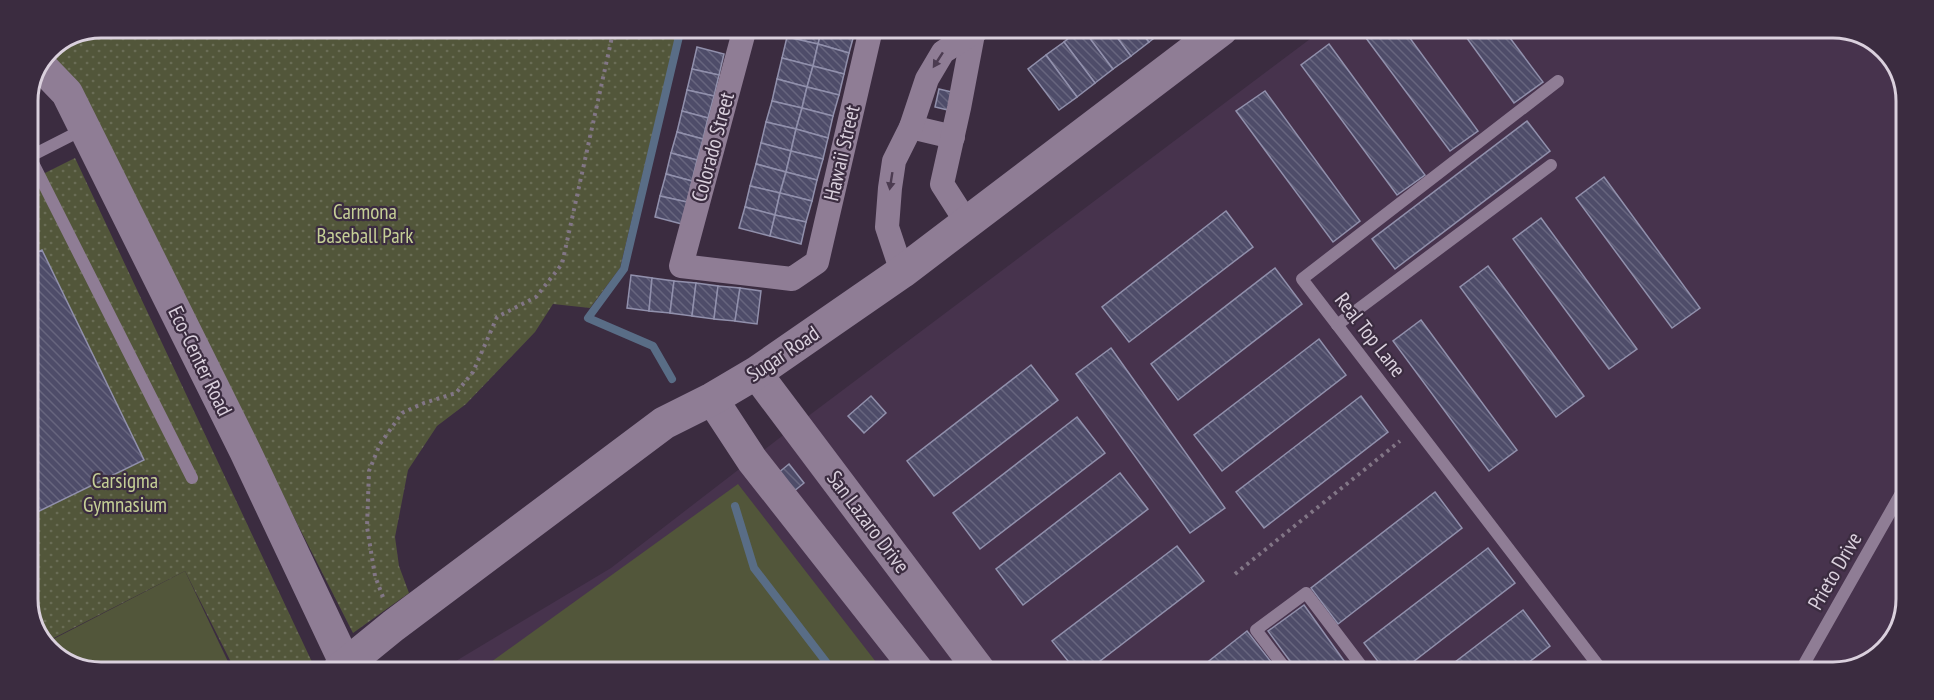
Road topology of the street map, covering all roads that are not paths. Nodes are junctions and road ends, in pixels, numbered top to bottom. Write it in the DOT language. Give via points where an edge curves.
graph roads {
  1 [pos="743,38"];
  2 [pos="869,38"];
  3 [pos="965,38"];
  4 [pos="974,38"];
  5 [pos="1210,38"];
  6 [pos="45,70"];
  7 [pos="1558,81"];
  8 [pos="911,127"];
  9 [pos="85,129"];
  10 [pos="953,137"];
  11 [pos="38,153"];
  12 [pos="1551,165"];
  13 [pos="38,176"];
  14 [pos="967,223"];
  15 [pos="804,271"];
  16 [pos="902,272"];
  17 [pos="1337,325"];
  18 [pos="756,373"];
  19 [pos="712,399"];
  20 [pos="192,478"];
  21 [pos="1896,502"];
  22 [pos="341,662"];
  23 [pos="349,662"];
  24 [pos="911,662"];
  25 [pos="973,662"];
  26 [pos="1280,662"];
  27 [pos="1358,662"];
  28 [pos="1596,662"];
  29 [pos="1805,662"];
  1 -- 15 [label="street, Colorado Street" via="681,266 792,279"];
  2 -- 15 [label="street, Hawaii Street" via="817,262"];
  3 -- 8 [label="street, one-way" via="943,52 927,79"];
  4 -- 10 [label="street"];
  5 -- 14 [label="main road, Sugar Road"];
  6 -- 9 [label="street, Eco-Center Road" via="67,93"];
  7 -- 17 [label="lane, Real Top Lane" via="1302,279"];
  8 -- 10 [label="street"];
  8 -- 16 [label="street, one-way" via="894,161 887,226"];
  9 -- 11 [label="lane"];
  9 -- 22 [label="street, Eco-Center Road" via="240,440"];
  10 -- 14 [label="street" via="942,184"];
  12 -- 17 [label="lane"];
  13 -- 20 [label="lane"];
  14 -- 16 [label="main road, Sugar Road"];
  16 -- 18 [label="main road, Sugar Road"];
  17 -- 28 [label="lane, Real Top Lane"];
  18 -- 19 [label="main road, Sugar Road"];
  18 -- 25 [label="street, San Lazaro Drive"];
  19 -- 23 [label="main road, Sugar Road" via="664,423"];
  19 -- 24 [label="street" via="752,460"];
  21 -- 29 [label="lane, Prieto Drive"];
  26 -- 27 [label="lane" via="1256,630 1306,593"];
}
